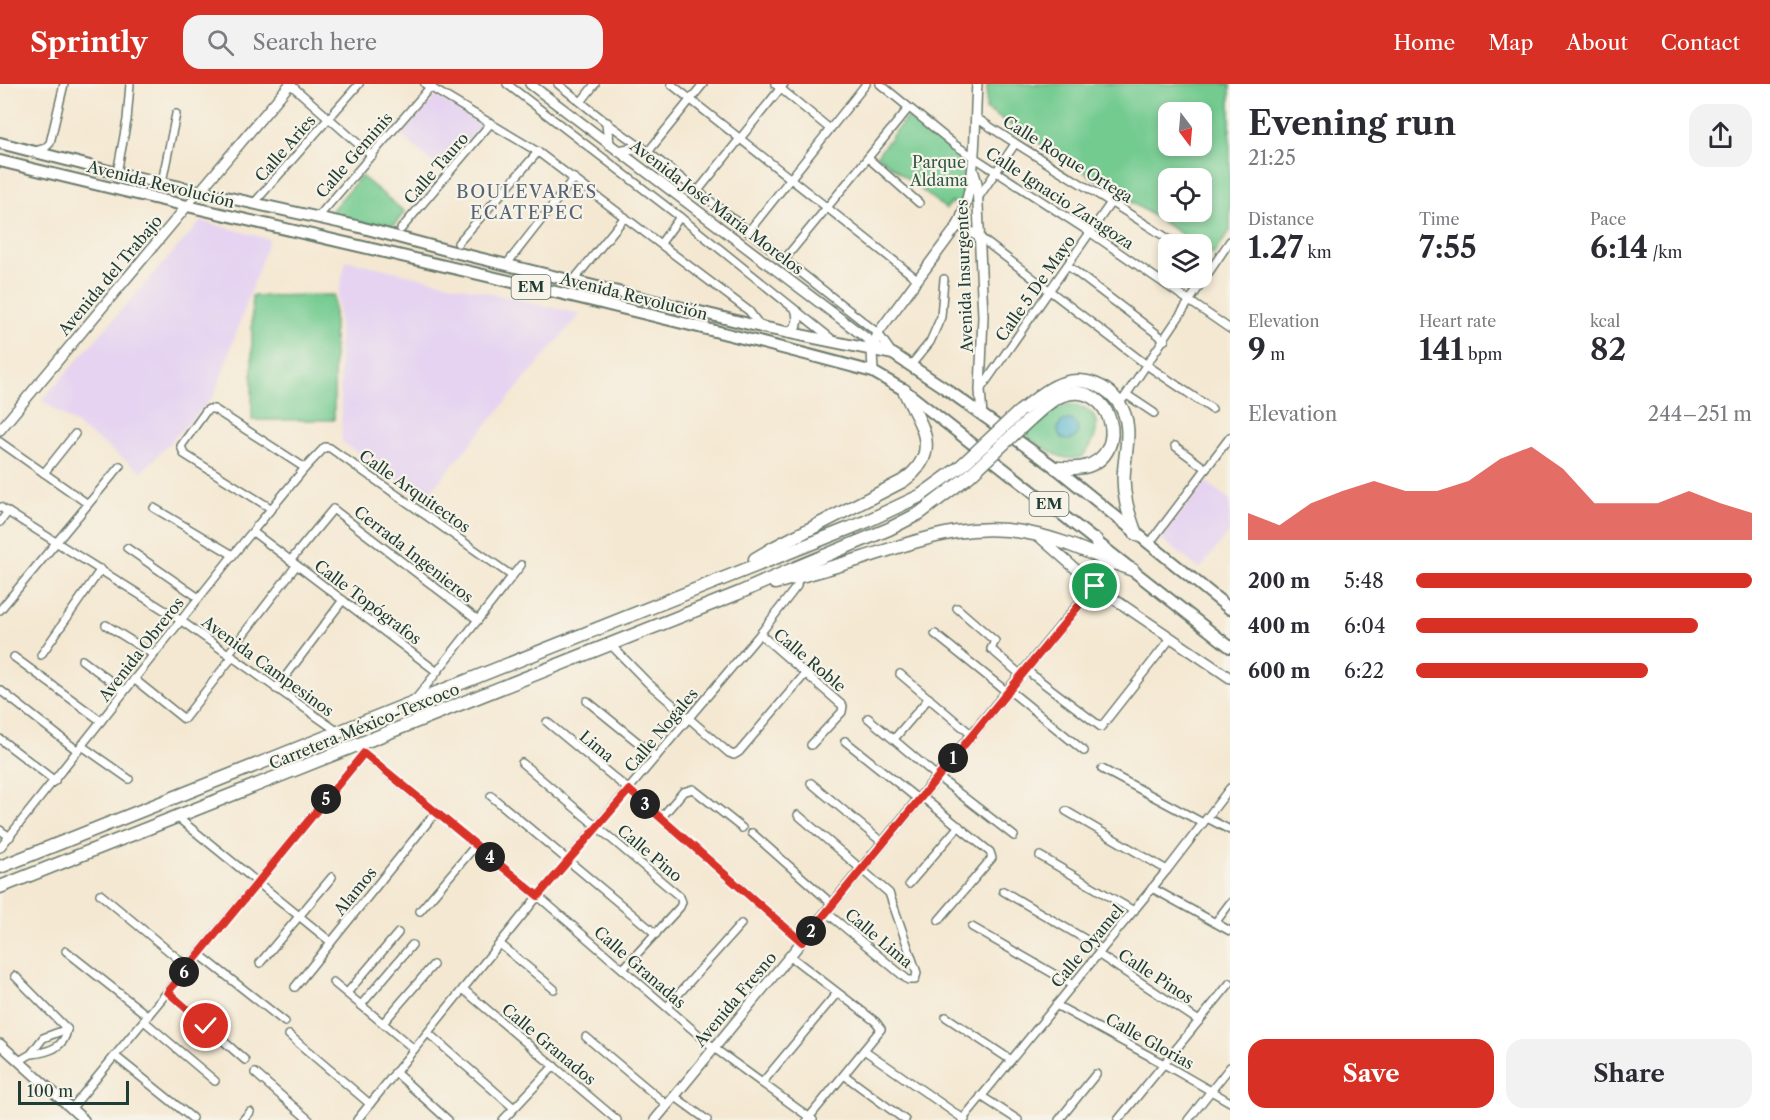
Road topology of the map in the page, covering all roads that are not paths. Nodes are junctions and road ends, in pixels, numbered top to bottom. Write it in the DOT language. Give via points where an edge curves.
graph roads {
  1 [pos="64,84"];
  2 [pos="130,84"];
  3 [pos="290,84"];
  4 [pos="359,84"];
  5 [pos="507,84"];
  6 [pos="530,84"];
  7 [pos="558,84"];
  8 [pos="595,84"];
  9 [pos="671,84"];
  10 [pos="703,84"];
  11 [pos="866,84"];
  12 [pos="880,84"];
  13 [pos="977,84"];
  14 [pos="430,85"];
  15 [pos="780,85"];
  16 [pos="690,100"];
  17 [pos="581,102"];
  18 [pos="908,109"];
  19 [pos="176,114"];
  20 [pos="975,117"];
  21 [pos="328,119"];
  22 [pos="492,123"];
  23 [pos="607,123"];
  24 [pos="830,129"];
  25 [pos="740,139"];
  26 [pos="0,143"];
  27 [pos="50,143"];
  28 [pos="609,144"];
  29 [pos="1016,144"];
  30 [pos="644,150"];
  31 [pos="33,151"];
  32 [pos="618,151"];
  33 [pos="538,152"];
  34 [pos="372,156"];
  35 [pos="868,158"];
  36 [pos="65,159"];
  37 [pos="974,159"];
  38 [pos="0,161"];
  39 [pos="997,171"];
  40 [pos="974,172"];
  41 [pos="117,173"];
  42 [pos="574,178"];
  43 [pos="790,180"];
  44 [pos="162,182"];
  45 [pos="201,190"];
  46 [pos="697,192"];
  47 [pos="976,201"];
  48 [pos="1112,201"];
  49 [pos="255,202"];
  50 [pos="919,203"];
  51 [pos="187,206"];
  52 [pos="826,209"];
  53 [pos="318,217"];
  54 [pos="625,217"];
  55 [pos="680,217"];
  56 [pos="958,225"];
  57 [pos="401,229"];
  58 [pos="748,232"];
  59 [pos="1091,233"];
  60 [pos="1161,234"];
  61 [pos="978,236"];
  62 [pos="1230,241"];
  63 [pos="458,243"];
  64 [pos="661,243"];
  65 [pos="783,261"];
  66 [pos="506,265"];
  67 [pos="1068,266"];
  68 [pos="1212,267"];
  69 [pos="917,279"];
  70 [pos="944,279"];
  71 [pos="573,280"];
  72 [pos="1198,288"];
  73 [pos="1050,291"];
  74 [pos="1190,300"];
  75 [pos="797,312"];
  76 [pos="762,327"];
  77 [pos="1230,329"];
  78 [pos="789,333"];
  79 [pos="878,333"];
  80 [pos="1165,340"];
  81 [pos="836,343"];
  82 [pos="872,347"];
  83 [pos="890,353"];
  84 [pos="911,365"];
  85 [pos="1148,366"];
  86 [pos="873,372"];
  87 [pos="904,390"];
  88 [pos="980,390"];
  89 [pos="1212,409"];
  90 [pos="1154,413"];
  91 [pos="982,416"];
  92 [pos="0,430"];
  93 [pos="75,434"];
  94 [pos="1230,437"];
  95 [pos="0,442"];
  96 [pos="1175,446"];
  97 [pos="120,466"];
  98 [pos="305,468"];
  99 [pos="1056,468"];
  100 [pos="1206,469"];
  101 [pos="964,471"];
  102 [pos="44,473"];
  103 [pos="88,504"];
  104 [pos="0,507"];
  105 [pos="154,508"];
  106 [pos="272,509"];
  107 [pos="8,512"];
  108 [pos="0,522"];
  109 [pos="253,532"];
  110 [pos="1036,534"];
  111 [pos="1136,534"];
  112 [pos="1096,540"];
  113 [pos="57,541"];
  114 [pos="1149,544"];
  115 [pos="127,548"];
  116 [pos="233,555"];
  117 [pos="1101,558"];
  118 [pos="293,563"];
  119 [pos="1113,563"];
  120 [pos="521,565"];
  121 [pos="101,569"];
  122 [pos="1132,570"];
  123 [pos="512,576"];
  124 [pos="728,577"];
  125 [pos="798,577"];
  126 [pos="1095,586"];
  127 [pos="739,593"];
  128 [pos="199,598"];
  129 [pos="343,600"];
  130 [pos="957,608"];
  131 [pos="1230,609"];
  132 [pos="0,610"];
  133 [pos="180,620"];
  134 [pos="477,620"];
  135 [pos="106,625"];
  136 [pos="760,634"];
  137 [pos="935,634"];
  138 [pos="1171,638"];
  139 [pos="611,645"];
  140 [pos="1230,647"];
  141 [pos="154,654"];
  142 [pos="41,655"];
  143 [pos="231,655"];
  144 [pos="14,657"];
  145 [pos="82,660"];
  146 [pos="436,671"];
  147 [pos="1024,672"];
  148 [pos="806,673"];
  149 [pos="900,674"];
  150 [pos="1230,678"];
  151 [pos="134,679"];
  152 [pos="276,689"];
  153 [pos="0,690"];
  154 [pos="124,691"];
  155 [pos="1008,691"];
  156 [pos="929,698"];
  157 [pos="414,701"];
  158 [pos="587,701"];
  159 [pos="689,718"];
  160 [pos="868,718"];
  161 [pos="101,721"];
  162 [pos="547,722"];
  163 [pos="337,731"];
  164 [pos="972,735"];
  165 [pos="0,739"];
  166 [pos="894,739"];
  167 [pos="845,741"];
  168 [pos="810,745"];
  169 [pos="80,749"];
  170 [pos="360,750"];
  171 [pos="1084,751"];
  172 [pos="656,757"];
  173 [pos="522,764"];
  174 [pos="1102,769"];
  175 [pos="938,777"];
  176 [pos="129,779"];
  177 [pos="55,781"];
  178 [pos="811,783"];
  179 [pos="1230,788"];
  180 [pos="629,790"];
  181 [pos="491,796"];
  182 [pos="920,798"];
  183 [pos="1066,811"];
  184 [pos="436,812"];
  185 [pos="798,815"];
  186 [pos="177,817"];
  187 [pos="661,818"];
  188 [pos="1205,821"];
  189 [pos="959,826"];
  190 [pos="598,827"];
  191 [pos="741,828"];
  192 [pos="0,830"];
  193 [pos="1230,830"];
  194 [pos="752,833"];
  195 [pos="1014,836"];
  196 [pos="10,837"];
  197 [pos="883,843"];
  198 [pos="476,845"];
  199 [pos="0,848"];
  200 [pos="1040,856"];
  201 [pos="570,860"];
  202 [pos="0,867"];
  203 [pos="861,870"];
  204 [pos="1167,870"];
  205 [pos="332,877"];
  206 [pos="258,882"];
  207 [pos="909,884"];
  208 [pos="0,887"];
  209 [pos="1152,888"];
  210 [pos="1004,891"];
  211 [pos="100,894"];
  212 [pos="538,896"];
  213 [pos="1230,903"];
  214 [pos="829,908"];
  215 [pos="420,911"];
  216 [pos="1134,911"];
  217 [pos="299,916"];
  218 [pos="939,920"];
  219 [pos="1215,923"];
  220 [pos="741,924"];
  221 [pos="972,927"];
  222 [pos="1230,931"];
  223 [pos="398,933"];
  224 [pos="656,934"];
  225 [pos="331,942"];
  226 [pos="802,942"];
  227 [pos="500,944"];
  228 [pos="412,945"];
  229 [pos="66,951"];
  230 [pos="1100,952"];
  231 [pos="199,954"];
  232 [pos="790,956"];
  233 [pos="260,963"];
  234 [pos="433,965"];
  235 [pos="188,967"];
  236 [pos="622,969"];
  237 [pos="15,976"];
  238 [pos="333,982"];
  239 [pos="1230,983"];
  240 [pos="1073,985"];
  241 [pos="295,987"];
  242 [pos="464,989"];
  243 [pos="554,989"];
  244 [pos="168,992"];
  245 [pos="347,993"];
  246 [pos="837,993"];
  247 [pos="361,1005"];
  248 [pos="1056,1005"];
  249 [pos="667,1007"];
  250 [pos="946,1017"];
  251 [pos="146,1019"];
  252 [pos="1199,1021"];
  253 [pos="285,1022"];
  254 [pos="383,1023"];
  255 [pos="67,1029"];
  256 [pos="428,1034"];
  257 [pos="289,1035"];
  258 [pos="586,1037"];
  259 [pos="0,1044"];
  260 [pos="714,1048"];
  261 [pos="414,1049"];
  262 [pos="864,1050"];
  263 [pos="32,1054"];
  264 [pos="115,1056"];
  265 [pos="245,1060"];
  266 [pos="1011,1060"];
  267 [pos="19,1061"];
  268 [pos="1164,1064"];
  269 [pos="554,1066"];
  270 [pos="1230,1067"];
  271 [pos="395,1072"];
  272 [pos="255,1073"];
  273 [pos="1096,1074"];
  274 [pos="844,1075"];
  275 [pos="215,1081"];
  276 [pos="762,1083"];
  277 [pos="1211,1090"];
  278 [pos="674,1096"];
  279 [pos="981,1096"];
  280 [pos="1230,1102"];
  281 [pos="370,1104"];
  282 [pos="667,1106"];
  283 [pos="514,1108"];
  284 [pos="71,1109"];
  285 [pos="250,1112"];
  286 [pos="192,1118"];
  287 [pos="810,1119"];
  288 [pos="963,1119"];
  289 [pos="84,1120"];
  290 [pos="243,1120"];
  291 [pos="309,1120"];
  292 [pos="357,1120"];
  293 [pos="448,1120"];
  294 [pos="503,1120"];
  295 [pos="617,1120"];
  296 [pos="655,1120"];
  297 [pos="706,1120"];
  298 [pos="905,1120"];
  299 [pos="1018,1120"];
  300 [pos="1059,1120"];
  301 [pos="1118,1120"];
  302 [pos="1188,1120"];
  1 -- 27 [label="street"];
  2 -- 41 [label="street"];
  3 -- 21 [label="street"];
  3 -- 45 [label="main road, Avenida del Trabajo"];
  4 -- 21 [label="street, Calle Aries"];
  5 -- 55 [label="street, Avenida José María Morelos"];
  6 -- 28 [label="main road, Avenida José María Morelos"];
  7 -- 17 [label="street"];
  8 -- 17 [label="street"];
  9 -- 16 [label="street"];
  10 -- 16 [label="street"];
  11 -- 24 [label="street"];
  12 -- 18 [label="street, Calle Ignacio Zaragoza"];
  13 -- 20 [label="main road, Avenida Insurgentes"];
  14 -- 22 [label="street"];
  14 -- 34 [label="street, Calle Geminis"];
  15 -- 24 [label="street"];
  15 -- 25 [label="street"];
  16 -- 25 [label="street"];
  16 -- 30 [label="street"];
  17 -- 23 [label="street"];
  18 -- 35 [label="street"];
  18 -- 37 [label="street, Calle Ignacio Zaragoza"];
  19 -- 44 [label="street"];
  20 -- 29 [label="street, Calle Roque Ortega"];
  20 -- 37 [label="main road, Avenida Insurgentes"];
  21 -- 34 [label="street"];
  21 -- 49 [label="street, Calle Aries"];
  22 -- 33 [label="street"];
  22 -- 57 [label="street, Calle Tauro"];
  23 -- 28 [label="main road"];
  23 -- 30 [label="street"];
  24 -- 43 [label="street"];
  25 -- 43 [label="street"];
  25 -- 46 [label="street"];
  26 -- 31 [label="main road, Avenida Revolución / EM"];
  27 -- 31 [label="street"];
  27 -- 36 [label="street"];
  28 -- 32 [label="main road, Avenida José María Morelos"];
  29 -- 39 [label="street"];
  29 -- 48 [label="street, Calle Roque Ortega"];
  30 -- 32 [label="main road"];
  30 -- 46 [label="street"];
  31 -- 36 [label="main road, Avenida Revolución / EM"];
  32 -- 82 [label="main road, Avenida José María Morelos"];
  33 -- 42 [label="street"];
  33 -- 63 [label="street"];
  34 -- 53 [label="street, Calle Geminis"];
  35 -- 50 [label="street"];
  35 -- 52 [label="street"];
  36 -- 41 [label="main road, Avenida Revolución / EM"];
  37 -- 39 [label="street, Calle Ignacio Zaragoza"];
  37 -- 40 [label="main road, Avenida Insurgentes"];
  38 -- 51 [label="main road, Avenida Revolución / EM"];
  39 -- 47 [label="street"];
  39 -- 59 [label="street, Calle Ignacio Zaragoza"];
  40 -- 47 [label="main road, Avenida Insurgentes"];
  40 -- 56 [label="main road, Avenida Insurgentes"];
  41 -- 44 [label="main road, Avenida Revolución / EM"];
  42 -- 54 [label="street"];
  42 -- 66 [label="street"];
  43 -- 52 [label="street"];
  43 -- 58 [label="street"];
  44 -- 45 [label="main road, Avenida Revolución / EM"];
  45 -- 49 [label="main road, Avenida Revolución / EM"];
  45 -- 51 [label="street, Avenida del Trabajo"];
  46 -- 58 [label="street"];
  47 -- 61 [label="main road, Avenida Insurgentes"];
  48 -- 59 [label="street, Calle 5 De Mayo"];
  48 -- 60 [label="street, Calle Roque Ortega"];
  49 -- 53 [label="main road, Avenida Revolución / EM"];
  51 -- 86 [label="main road, Avenida Revolución / EM" via="597,302"];
  51 -- 92 [label="main road, Avenida del Trabajo"];
  52 -- 65 [label="street"];
  52 -- 69 [label="street"];
  53 -- 66 [label="main road, Avenida Revolución / EM"];
  54 -- 64 [label="street"];
  54 -- 71 [label="street"];
  55 -- 64 [label="street"];
  55 -- 75 [label="street, Avenida José María Morelos"];
  56 -- 61 [label="main road"];
  56 -- 69 [label="main road, Avenida Insurgentes"];
  58 -- 65 [label="street"];
  59 -- 67 [label="street, Calle 5 De Mayo"];
  59 -- 74 [label="street, Calle Ignacio Zaragoza"];
  61 -- 73 [label="street"];
  61 -- 88 [label="main road, Avenida Insurgentes" via="983,316"];
  62 -- 68 [label="street"];
  64 -- 76 [label="street" via="749,311"];
  65 -- 79 [label="street"];
  66 -- 71 [label="main road, Avenida Revolución / EM"];
  67 -- 73 [label="street, Calle 5 De Mayo"];
  67 -- 80 [label="street"];
  69 -- 79 [label="main road, Avenida Insurgentes"];
  70 -- 84 [label="street" via="941,317 930,342"];
  71 -- 76 [label="main road, Avenida Revolución / EM"];
  72 -- 74 [label="street"];
  73 -- 85 [label="street"];
  73 -- 88 [label="street, Calle 5 De Mayo"];
  74 -- 77 [label="street, Calle Ignacio Zaragoza"];
  74 -- 80 [label="street"];
  75 -- 78 [label="main road" via="799,321"];
  75 -- 81 [label="street, Avenida José María Morelos"];
  76 -- 78 [label="main road, Avenida Revolución / EM"];
  78 -- 81 [label="main road, Avenida Revolución / EM"];
  79 -- 82 [label="main road, Avenida Insurgentes"];
  79 -- 83 [label="street"];
  80 -- 85 [label="street"];
  81 -- 82 [label="main road, Avenida Revolución / EM"];
  82 -- 83 [label="main road, Avenida Revolución / EM"];
  82 -- 86 [label="main road, Avenida Insurgentes"];
  83 -- 84 [label="main road, Avenida Revolución / EM"];
  84 -- 91 [label="main road, Avenida Revolución / EM"];
  85 -- 89 [label="street"];
  85 -- 90 [label="street" via="1125,397"];
  86 -- 87 [label="main road, Avenida Revolución / EM"];
  87 -- 112 [label="main road, Avenida Revolución / EM"];
  87 -- 124 [label="highway" via="926,438 923,458 916,470 903,481 775,547"];
  88 -- 91 [label="main road, Avenida Insurgentes"];
  91 -- 99 [label="main road, Avenida Revolución / EM"];
  93 -- 102 [label="street"];
  94 -- 100 [label="street"];
  95 -- 102 [label="street"];
  96 -- 100 [label="street"];
  97 -- 103 [label="street"];
  98 -- 106 [label="street, Avenida Obreros"];
  98 -- 106 [label="street" via="214,410 206,411 181,450"];
  98 -- 123 [label="street, Calle Arquitectos" via="321,450 330,448"];
  99 -- 101 [label="highway, bridge" via="1085,467 1102,457 1112,438 1112,428 1107,412 1093,398 1076,393 1052,400"];
  99 -- 111 [label="main road, Avenida Revolución / EM"];
  100 -- 114 [label="street"];
  101 -- 111 [label="highway, bridge" via="1018,413 1052,388 1064,383 1091,382 1112,394 1125,414 1126,507"];
  101 -- 124 [label="highway" via="865,522"];
  101 -- 127 [label="highway" via="920,513"];
  102 -- 103 [label="street"];
  103 -- 113 [label="street"];
  104 -- 107 [label="street, Avenida Campesinos"];
  105 -- 116 [label="street"];
  106 -- 109 [label="street, Avenida Obreros"];
  107 -- 108 [label="street"];
  107 -- 113 [label="street, Avenida Campesinos"];
  109 -- 116 [label="street, Avenida Obreros"];
  109 -- 118 [label="street, Calle Topógrafos"];
  110 -- 117 [label="highway"];
  110 -- 125 [label="highway" via="982,529 951,532"];
  110 -- 126 [label="main road"];
  111 -- 114 [label="main road, EM"];
  112 -- 117 [label="highway"];
  112 -- 122 [label="main road, Avenida Revolución / EM"];
  113 -- 121 [label="street, Avenida Campesinos"];
  113 -- 132 [label="street"];
  114 -- 131 [label="main road, EM"];
  115 -- 128 [label="street"];
  116 -- 128 [label="street, Avenida Obreros"];
  117 -- 119 [label="highway"];
  118 -- 129 [label="street, Calle Topógrafos"];
  118 -- 134 [label="street, Cerrada Ingenieros" via="333,508"];
  118 -- 143 [label="street"];
  119 -- 122 [label="highway"];
  119 -- 126 [label="main road, Avenida Fresno"];
  120 -- 123 [label="street"];
  121 -- 133 [label="street, Avenida Campesinos"];
  121 -- 142 [label="street"];
  122 -- 140 [label="main road, EM"];
  123 -- 134 [label="street"];
  124 -- 157 [label="highway, Carretera México-Texcoco"];
  125 -- 127 [label="highway"];
  125 -- 136 [label="street, Calle Nogales" via="797,586"];
  126 -- 138 [label="main road"];
  126 -- 147 [label="main road, Avenida Fresno"];
  127 -- 139 [label="highway, Carretera México-Texcoco"];
  128 -- 133 [label="street, Avenida Obreros"];
  129 -- 146 [label="street, Calle Topógrafos"];
  129 -- 152 [label="street"];
  130 -- 147 [label="street" via="995,641 991,649"];
  133 -- 141 [label="street, Avenida Obreros"];
  133 -- 143 [label="street, Avenida Campesinos"];
  134 -- 146 [label="street"];
  135 -- 141 [label="street"];
  136 -- 148 [label="street, Calle Roble"];
  136 -- 159 [label="street, Calle Nogales"];
  137 -- 155 [label="street"];
  138 -- 147 [label="street" via="1101,727"];
  138 -- 150 [label="main road"];
  139 -- 159 [label="street"];
  139 -- 170 [label="highway, Carretera México-Texcoco"];
  141 -- 151 [label="street, Avenida Obreros"];
  143 -- 151 [label="street" via="184,719"];
  143 -- 152 [label="street, Avenida Campesinos"];
  144 -- 161 [label="street"];
  145 -- 154 [label="street"];
  146 -- 157 [label="street"];
  147 -- 155 [label="main road, Avenida Fresno"];
  148 -- 159 [label="street" via="734,755"];
  148 -- 168 [label="street, Calle Roble" via="843,706 842,712"];
  149 -- 156 [label="street"];
  151 -- 154 [label="street, Avenida Obreros"];
  152 -- 163 [label="street, Avenida Campesinos"];
  153 -- 169 [label="street"];
  154 -- 161 [label="street, Avenida Obreros"];
  155 -- 164 [label="main road, Avenida Fresno"];
  155 -- 171 [label="street"];
  156 -- 164 [label="street"];
  156 -- 166 [label="street"];
  157 -- 163 [label="highway, Carretera México-Texcoco"];
  158 -- 172 [label="street"];
  159 -- 172 [label="street, Calle Nogales"];
  160 -- 166 [label="street"];
  161 -- 169 [label="street, Avenida Obreros"];
  162 -- 180 [label="street, Lima"];
  163 -- 202 [label="highway, Carretera México-Texcoco"];
  164 -- 175 [label="main road, Avenida Fresno"];
  165 -- 177 [label="street"];
  166 -- 175 [label="street"];
  167 -- 182 [label="street"];
  169 -- 176 [label="street"];
  169 -- 177 [label="street, Avenida Obreros"];
  170 -- 184 [label="street, Calle Granadas"];
  170 -- 186 [label="highway, Carretera México-Texcoco"];
  170 -- 206 [label="street"];
  172 -- 180 [label="street, Calle Nogales"];
  173 -- 190 [label="street, Calle Pino"];
  174 -- 188 [label="street"];
  175 -- 182 [label="main road, Avenida Fresno"];
  175 -- 195 [label="street"];
  177 -- 196 [label="street, Avenida Obreros"];
  178 -- 197 [label="street"];
  179 -- 188 [label="street, Calle Oyamel"];
  180 -- 187 [label="street"];
  180 -- 190 [label="street, Calle Nogales"];
  181 -- 201 [label="street"];
  182 -- 189 [label="street"];
  182 -- 197 [label="main road, Avenida Fresno"];
  183 -- 204 [label="street"];
  184 -- 198 [label="street, Calle Granadas"];
  184 -- 225 [label="street, Alamos"];
  185 -- 203 [label="street"];
  186 -- 206 [label="street"];
  186 -- 208 [label="highway, Carretera México-Texcoco"];
  187 -- 191 [label="street" via="683,792 693,789"];
  187 -- 226 [label="street"];
  188 -- 193 [label="street"];
  188 -- 204 [label="street, Calle Oyamel"];
  189 -- 207 [label="street"];
  189 -- 218 [label="street" via="992,858"];
  190 -- 201 [label="street, Calle Nogales"];
  190 -- 224 [label="street, Calle Pino" via="680,897 680,907"];
  192 -- 196 [label="street"];
  194 -- 214 [label="street, Calle Lima"];
  196 -- 199 [label="street, Avenida Obreros"];
  197 -- 203 [label="main road, Avenida Fresno"];
  198 -- 212 [label="street, Calle Granadas"];
  198 -- 215 [label="street"];
  200 -- 216 [label="street"];
  201 -- 212 [label="street, Calle Nogales"];
  201 -- 224 [label="street"];
  203 -- 214 [label="main road, Avenida Fresno"];
  203 -- 214 [label="street, Calle Lima" via="889,892 917,973 915,981 908,980"];
  204 -- 209 [label="street, Calle Oyamel"];
  205 -- 217 [label="street"];
  206 -- 217 [label="street"];
  206 -- 231 [label="street"];
  209 -- 216 [label="street, Calle Oyamel"];
  209 -- 219 [label="street"];
  210 -- 230 [label="street, Calle Pinos"];
  211 -- 235 [label="street"];
  212 -- 227 [label="street, Calle Nogales"];
  212 -- 236 [label="street, Calle Granadas"];
  213 -- 219 [label="street"];
  214 -- 226 [label="main road, Avenida Fresno"];
  216 -- 230 [label="street, Calle Oyamel"];
  217 -- 225 [label="street"];
  217 -- 233 [label="street"];
  219 -- 222 [label="street"];
  220 -- 249 [label="street"];
  221 -- 240 [label="street"];
  223 -- 245 [label="street"];
  224 -- 236 [label="street"];
  225 -- 241 [label="street, Alamos"];
  226 -- 232 [label="main road, Avenida Fresno"];
  227 -- 242 [label="street, Calle Nogales"];
  227 -- 243 [label="street"];
  228 -- 247 [label="street"];
  229 -- 251 [label="street"];
  230 -- 240 [label="street, Calle Oyamel"];
  230 -- 252 [label="street, Calle Pinos"];
  231 -- 235 [label="street"];
  231 -- 253 [label="street"];
  232 -- 246 [label="street"];
  232 -- 260 [label="main road, Avenida Fresno"];
  234 -- 254 [label="street"];
  235 -- 244 [label="street"];
  236 -- 249 [label="street, Calle Granadas"];
  237 -- 255 [label="street"];
  238 -- 245 [label="street"];
  239 -- 252 [label="street"];
  240 -- 248 [label="street, Calle Oyamel"];
  242 -- 256 [label="street, Calle Nogales"];
  242 -- 269 [label="street, Calle Granados"];
  244 -- 251 [label="street"];
  244 -- 265 [label="street"];
  245 -- 247 [label="street"];
  246 -- 262 [label="street" via="881,1029"];
  246 -- 276 [label="street"];
  247 -- 254 [label="street"];
  248 -- 266 [label="street, Calle Oyamel"];
  248 -- 268 [label="street, Calle Glorias"];
  249 -- 260 [label="street, Calle Granadas"];
  250 -- 266 [label="street"];
  251 -- 264 [label="street"];
  251 -- 275 [label="street"];
  252 -- 268 [label="street"];
  254 -- 261 [label="street"];
  255 -- 263 [label="street" via="43,1038"];
  255 -- 263 [label="street" via="62,1042 53,1049"];
  256 -- 261 [label="street, Calle Nogales"];
  256 -- 283 [label="street"];
  257 -- 281 [label="street"];
  258 -- 282 [label="street"];
  259 -- 267 [label="main road"];
  260 -- 276 [label="street, Calle Granadas"];
  260 -- 278 [label="main road, Avenida Fresno"];
  261 -- 271 [label="street, Calle Nogales"];
  262 -- 274 [label="street"];
  262 -- 288 [label="street"];
  263 -- 267 [label="street"];
  264 -- 284 [label="street"];
  264 -- 286 [label="street"];
  266 -- 279 [label="street, Calle Oyamel"];
  267 -- 284 [label="main road"];
  268 -- 277 [label="street, Calle Glorias"];
  268 -- 301 [label="street"];
  269 -- 283 [label="street"];
  269 -- 295 [label="street, Calle Granados"];
  270 -- 277 [label="street"];
  271 -- 281 [label="street, Calle Nogales"];
  271 -- 293 [label="street"];
  272 -- 291 [label="street"];
  273 -- 300 [label="street"];
  274 -- 287 [label="street"];
  274 -- 298 [label="street"];
  276 -- 287 [label="street, Calle Granadas"];
  277 -- 280 [label="street, Calle Glorias"];
  277 -- 302 [label="street"];
  278 -- 282 [label="main road, Avenida Fresno"];
  278 -- 297 [label="street"];
  279 -- 288 [label="street, Calle Oyamel"];
  279 -- 299 [label="street"];
  281 -- 292 [label="street, Calle Nogales"];
  282 -- 296 [label="main road, Avenida Fresno"];
  283 -- 294 [label="street"];
  284 -- 289 [label="main road"];
  285 -- 290 [label="street"];
}
